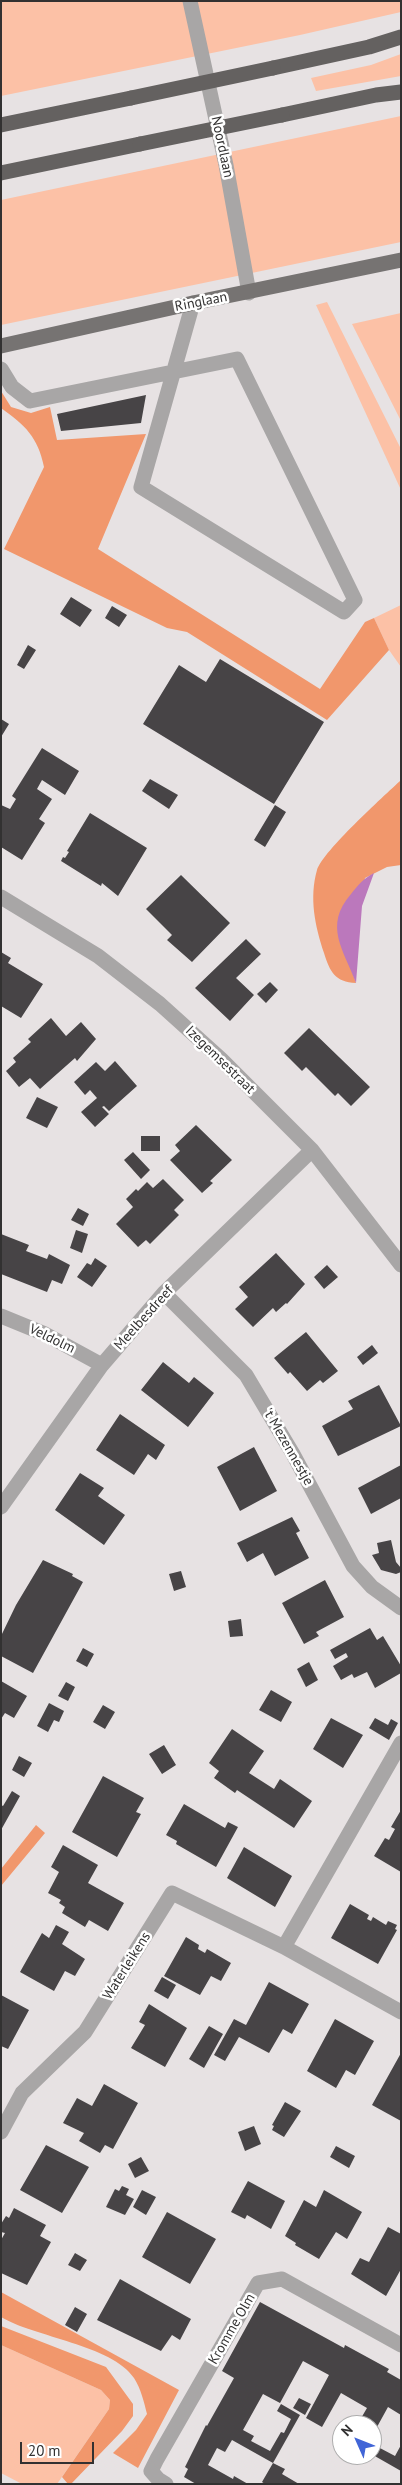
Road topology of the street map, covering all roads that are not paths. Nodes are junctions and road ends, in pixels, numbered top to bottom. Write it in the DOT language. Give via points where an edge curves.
graph roads {
  1 [pos="190,1"];
  2 [pos="401,37"];
  3 [pos="401,92"];
  4 [pos="1,126"];
  5 [pos="1,173"];
  6 [pos="401,260"];
  7 [pos="249,293"];
  8 [pos="193,302"];
  9 [pos="1,346"];
  10 [pos="1,369"];
  11 [pos="174,372"];
  12 [pos="1,897"];
  13 [pos="312,1150"];
  14 [pos="401,1265"];
  15 [pos="164,1293"];
  16 [pos="1,1316"];
  17 [pos="102,1365"];
  18 [pos="1,1507"];
  19 [pos="401,1608"];
  20 [pos="401,1742"];
  21 [pos="284,1947"];
  22 [pos="401,2012"];
  23 [pos="1,2132"];
  24 [pos="401,2345"];
  25 [pos="166,2484"];
  1 -- 7 [label="street, Noordlaan" via="226,165"];
  2 -- 4 [label="highway, bridge" via="369,47"];
  3 -- 5 [label="highway, bridge"];
  6 -- 7 [label="main road, Ringlaan"];
  7 -- 8 [label="main road, Ringlaan"];
  8 -- 9 [label="main road, Ringlaan"];
  8 -- 11 [label="street"];
  10 -- 11 [label="street" via="12,387 30,401"];
  11 -- 11 [label="street" via="141,487 344,612 354,600 237,358"];
  12 -- 13 [label="street, Izegemsestraat" via="98,956 160,1004 221,1059"];
  13 -- 14 [label="street, Izegemsestraat"];
  13 -- 15 [label="street, Meelbesdreef"];
  15 -- 17 [label="street, Meelbesdreef"];
  15 -- 19 [label="street, 't Mezennestje" via="246,1376 293,1454 353,1566 372,1587"];
  16 -- 17 [label="street, Veldolm" via="45,1334"];
  17 -- 18 [label="street, Meelbesdreef"];
  20 -- 21 [label="street"];
  21 -- 22 [label="street, Waterleikens"];
  21 -- 23 [label="street, Waterleikens" via="172,1894 85,2032 22,2093"];
  24 -- 25 [label="street, Kromme Olm" via="282,2279 258,2283 156,2459 152,2471"];
}
